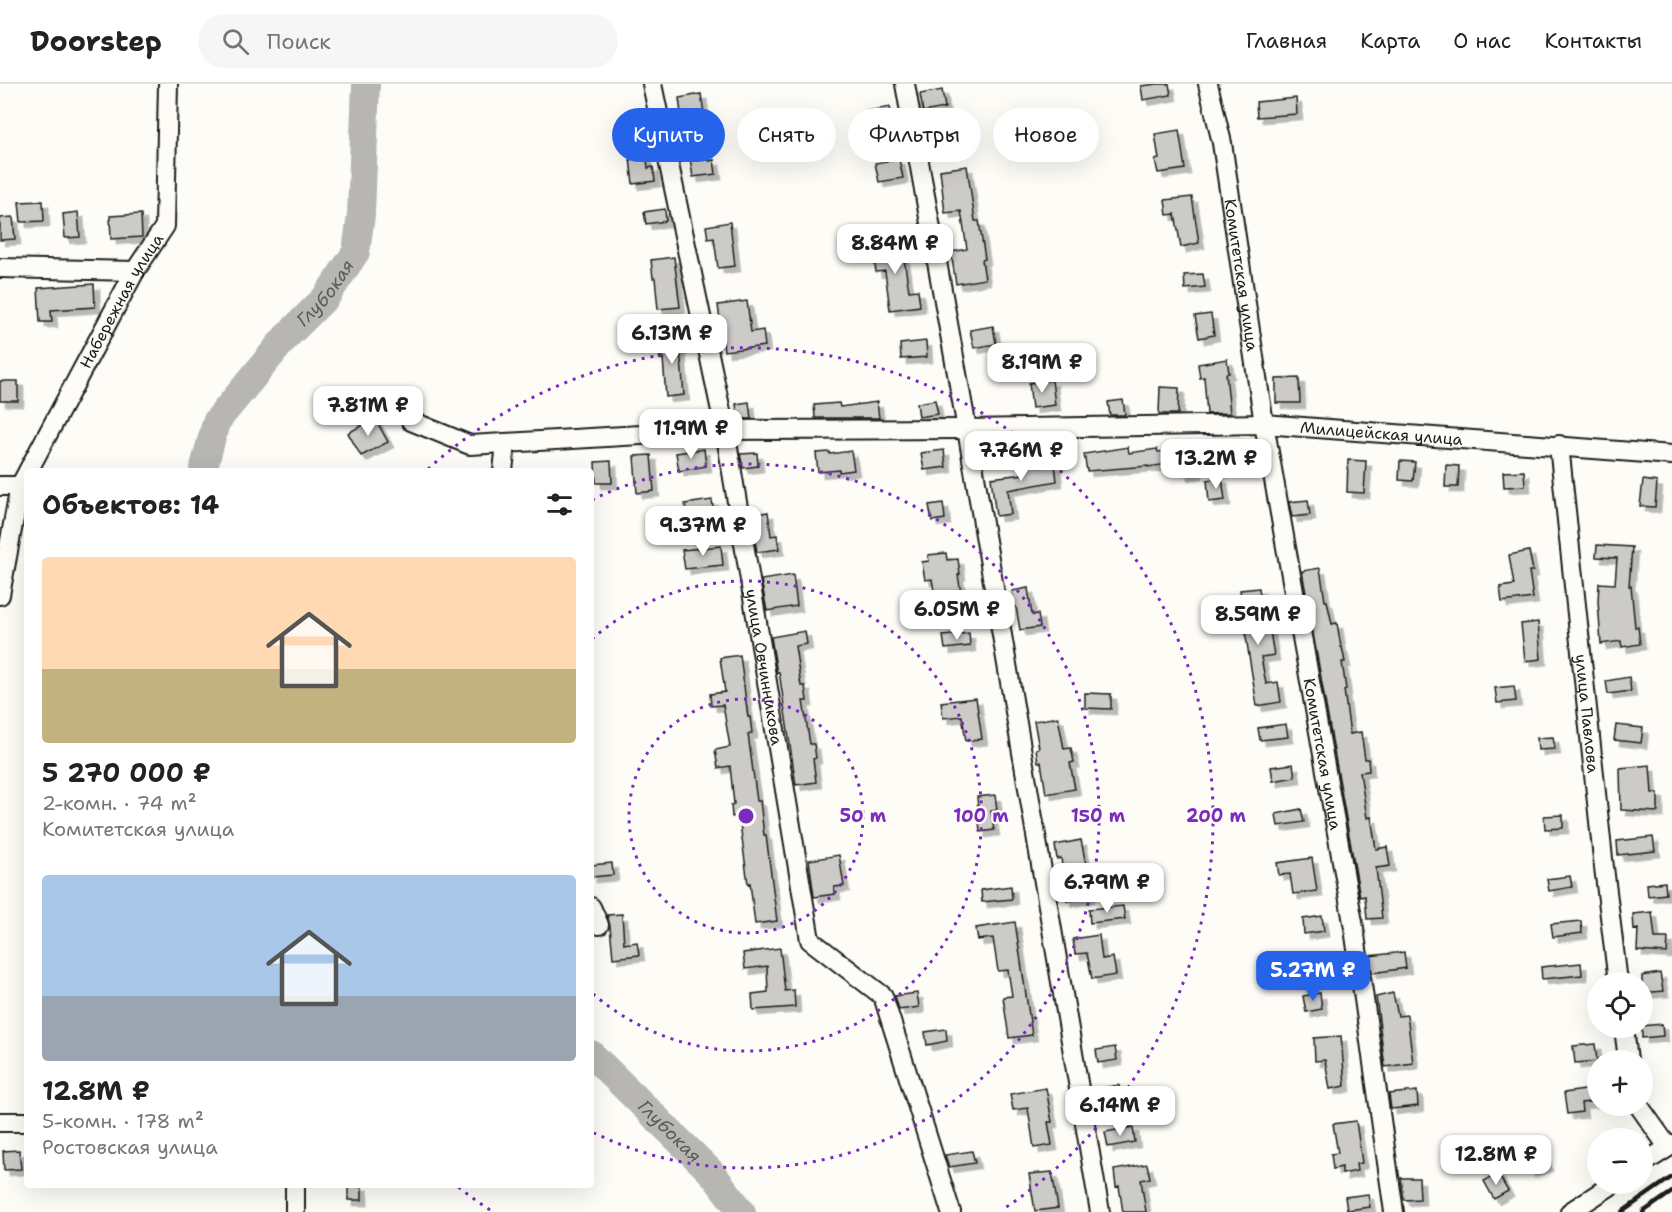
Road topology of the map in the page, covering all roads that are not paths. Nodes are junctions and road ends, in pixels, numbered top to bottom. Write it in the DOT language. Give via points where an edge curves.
graph roads {
  1 [pos="168,84"];
  2 [pos="652,84"];
  3 [pos="905,84"];
  4 [pos="1208,84"];
  5 [pos="0,268"];
  6 [pos="135,271"];
  7 [pos="411,421"];
  8 [pos="1264,424"];
  9 [pos="967,429"];
  10 [pos="725,430"];
  11 [pos="506,443"];
  12 [pos="1559,445"];
  13 [pos="1672,454"];
  14 [pos="30,468"];
  15 [pos="503,468"];
  16 [pos="24,477"];
  17 [pos="24,482"];
  18 [pos="0,486"];
  19 [pos="0,595"];
  20 [pos="594,914"];
  21 [pos="599,925"];
  22 [pos="1617,972"];
  23 [pos="1648,1116"];
  24 [pos="0,1122"];
  25 [pos="24,1122"];
  26 [pos="1670,1146"];
  27 [pos="1653,1157"];
  28 [pos="295,1188"];
  29 [pos="1598,1194"];
  30 [pos="295,1212"];
  31 [pos="951,1212"];
  32 [pos="1100,1212"];
  33 [pos="1394,1212"];
  34 [pos="1570,1212"];
  1 -- 6 [label="street, Набережная улица" via="165,226"];
  2 -- 10 [label="street, улица Овчинникова"];
  3 -- 9 [label="street"];
  4 -- 8 [label="street, Комитетская улица" via="1222,143"];
  5 -- 6 [label="street"];
  6 -- 14 [label="street, Набережная улица"];
  7 -- 11 [label="street, Милицейская улица" via="470,445"];
  8 -- 9 [label="street, Милицейская улица"];
  8 -- 12 [label="street, Милицейская улица"];
  8 -- 33 [label="street, Комитетская улица" via="1354,928"];
  9 -- 10 [label="street, Милицейская улица"];
  9 -- 32 [label="street"];
  10 -- 11 [label="street, Милицейская улица"];
  10 -- 31 [label="street, улица Овчинникова" via="810,940 883,996"];
  11 -- 15 [label="street"];
  12 -- 13 [label="street, Милицейская улица"];
  12 -- 22 [label="street, улица Павлова"];
  16 -- 18 [label="street"];
  17 -- 19 [label="street, Набережная улица"];
  20 -- 21 [label="street"];
  23 -- 26 [label="street"];
  24 -- 25 [label="street"];
  26 -- 27 [label="street"];
  28 -- 30 [label="street"];
  29 -- 34 [label="street"];
}
